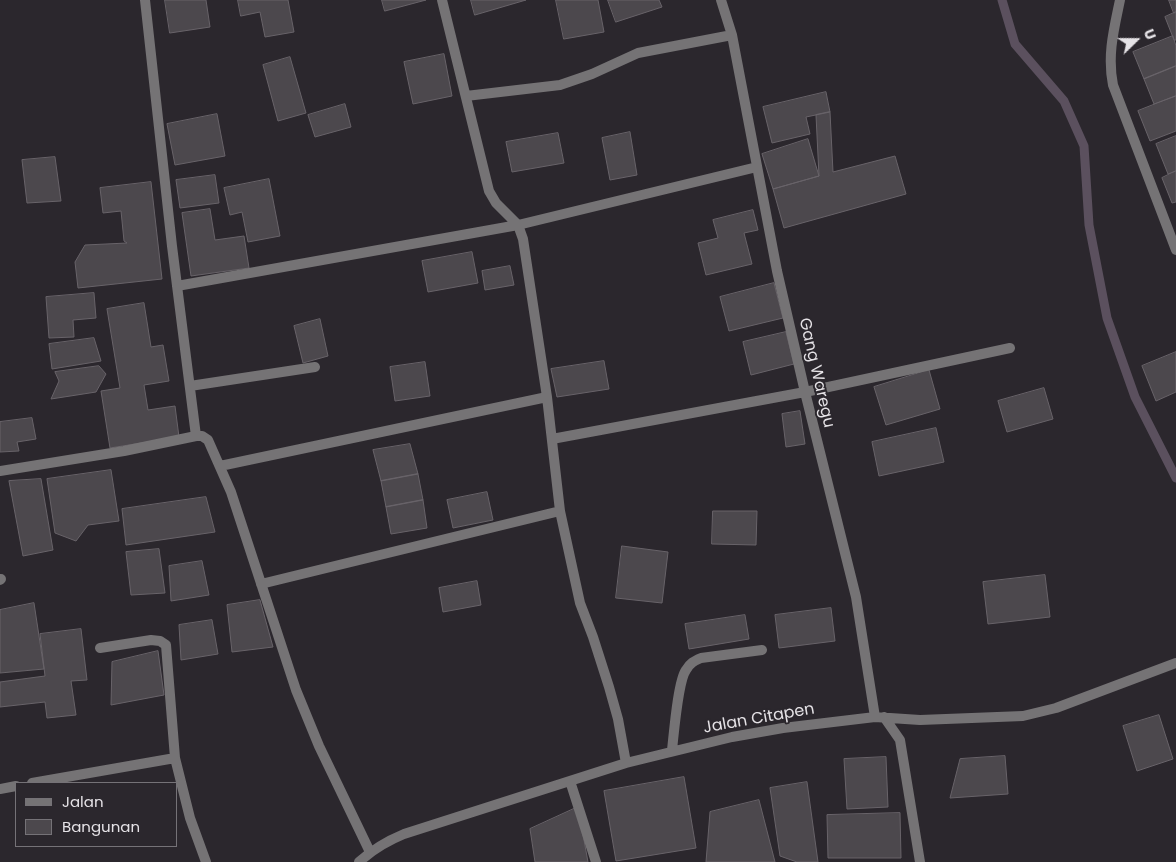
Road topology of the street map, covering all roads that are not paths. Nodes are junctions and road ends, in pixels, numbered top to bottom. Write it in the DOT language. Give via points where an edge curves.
graph roads {
  1 [pos="145,0"];
  2 [pos="442,0"];
  3 [pos="721,0"];
  4 [pos="1120,0"];
  5 [pos="732,36"];
  6 [pos="466,96"];
  7 [pos="757,167"];
  8 [pos="518,225"];
  9 [pos="1176,250"];
  10 [pos="177,286"];
  11 [pos="1010,348"];
  12 [pos="315,367"];
  13 [pos="190,386"];
  14 [pos="804,392"];
  15 [pos="547,397"];
  16 [pos="196,436"];
  17 [pos="552,439"];
  18 [pos="220,466"];
  19 [pos="0,471"];
  20 [pos="560,511"];
  21 [pos="261,584"];
  22 [pos="100,648"];
  23 [pos="762,650"];
  24 [pos="1176,663"];
  25 [pos="880,717"];
  26 [pos="672,750"];
  27 [pos="176,758"];
  28 [pos="626,763"];
  29 [pos="570,781"];
  30 [pos="38,782"];
  31 [pos="15,786"];
  32 [pos="0,789"];
  33 [pos="370,852"];
  34 [pos="206,862"];
  35 [pos="358,862"];
  36 [pos="596,862"];
  37 [pos="920,862"];
  1 -- 10 [label="street"];
  2 -- 6 [label="street"];
  3 -- 5 [label="street, Gang Waregu"];
  4 -- 9 [label="street" via="1111,41 1113,85"];
  5 -- 6 [label="street" via="638,53 560,85"];
  5 -- 7 [label="street, Gang Waregu"];
  6 -- 8 [label="street" via="489,191"];
  7 -- 8 [label="street"];
  7 -- 14 [label="street, Gang Waregu"];
  8 -- 10 [label="street"];
  8 -- 15 [label="street"];
  10 -- 13 [label="street"];
  11 -- 14 [label="street"];
  12 -- 13 [label="street"];
  13 -- 16 [label="street"];
  14 -- 17 [label="street"];
  14 -- 25 [label="street, Gang Waregu" via="856,597"];
  15 -- 17 [label="street"];
  15 -- 18 [label="street"];
  16 -- 18 [label="street" via="208,440"];
  16 -- 19 [label="street"];
  17 -- 20 [label="street"];
  18 -- 21 [label="street"];
  20 -- 21 [label="street"];
  20 -- 28 [label="street" via="580,603 609,687"];
  21 -- 33 [label="street" via="296,690"];
  22 -- 27 [label="street" via="150,640 166,645"];
  23 -- 26 [label="street" via="693,661 681,683"];
  24 -- 25 [label="street, Jalan Citapen" via="1056,708 1023,716 920,720"];
  25 -- 26 [label="street, Jalan Citapen" via="774,730"];
  25 -- 37 [label="street" via="900,740"];
  26 -- 28 [label="street, Jalan Citapen"];
  27 -- 30 [label="street"];
  27 -- 34 [label="street" via="190,818"];
  28 -- 29 [label="street, Jalan Citapen"];
  29 -- 33 [label="street, Jalan Citapen" via="404,834"];
  29 -- 36 [label="street"];
  31 -- 32 [label="street"];
  33 -- 35 [label="street, Jalan Citapen"];
}
